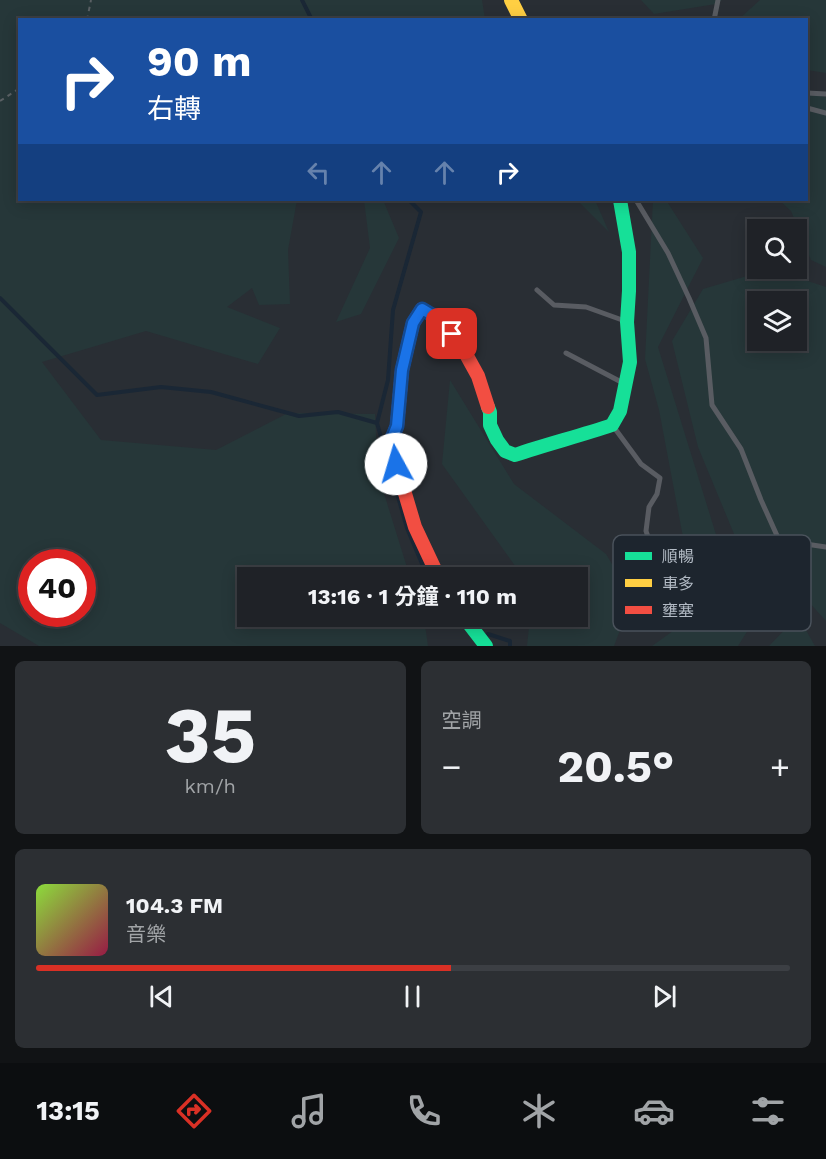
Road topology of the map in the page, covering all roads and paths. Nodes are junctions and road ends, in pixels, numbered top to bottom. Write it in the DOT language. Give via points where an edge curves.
graph roads {
  1 [pos="91,0"];
  2 [pos="511,0"];
  3 [pos="718,0"];
  4 [pos="87,18"];
  5 [pos="520,18"];
  6 [pos="714,18"];
  7 [pos="18,89"];
  8 [pos="808,93"];
  9 [pos="826,94"];
  10 [pos="0,100"];
  11 [pos="808,108"];
  12 [pos="826,113"];
  13 [pos="620,201"];
  14 [pos="637,201"];
  15 [pos="537,290"];
  16 [pos="627,322"];
  17 [pos="566,353"];
  18 [pos="626,384"];
  19 [pos="612,424"];
  20 [pos="647,535"];
  21 [pos="777,535"];
  22 [pos="811,545"];
  23 [pos="826,547"];
  24 [pos="434,567"];
  25 [pos="471,627"];
  26 [pos="486,646"];
  1 -- 4 [label="path"];
  2 -- 5 [label="street"];
  3 -- 6 [label="lane"];
  7 -- 10 [label="path"];
  8 -- 9 [label="lane"];
  11 -- 12 [label="lane"];
  13 -- 16 [label="street" via="629,252"];
  14 -- 21 [label="lane" via="668,253 706,338 712,405 741,449"];
  15 -- 16 [label="lane" via="554,305 586,308"];
  16 -- 18 [label="street" via="630,362"];
  17 -- 18 [label="lane"];
  18 -- 19 [label="street" via="620,411"];
  19 -- 20 [label="lane" via="641,464 660,478 649,507"];
  19 -- 24 [label="street" via="515,455 505,451 490,424 478,376 462,347 442,321 422,309 413,323 402,370 397,426 390,443 415,526"];
  22 -- 23 [label="lane"];
  25 -- 26 [label="street"];
}
